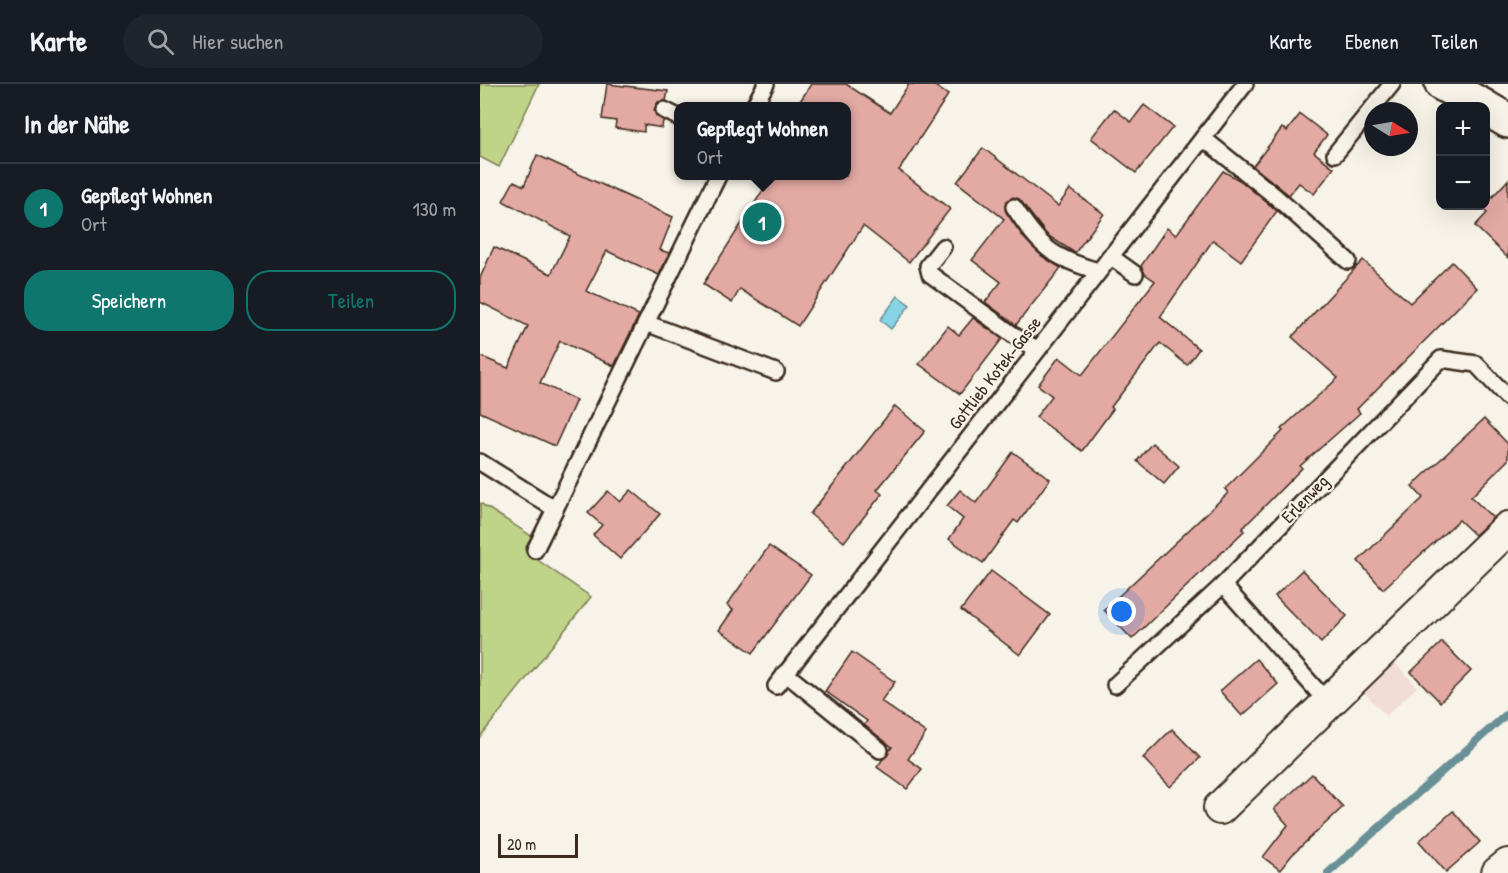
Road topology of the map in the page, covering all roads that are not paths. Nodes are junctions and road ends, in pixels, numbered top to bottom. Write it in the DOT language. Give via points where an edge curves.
graph roads {
  1 [pos="766,84"];
  2 [pos="1245,84"];
  3 [pos="1392,84"];
  4 [pos="1442,84"];
  5 [pos="756,102"];
  6 [pos="1475,102"];
  7 [pos="1490,110"];
  8 [pos="1508,121"];
  9 [pos="1203,138"];
  10 [pos="1335,154"];
  11 [pos="716,180"];
  12 [pos="1014,207"];
  13 [pos="943,247"];
  14 [pos="1110,255"];
  15 [pos="1348,261"];
  16 [pos="1098,272"];
  17 [pos="1135,274"];
  18 [pos="646,323"];
  19 [pos="1038,349"];
  20 [pos="776,372"];
  21 [pos="1508,399"];
  22 [pos="480,462"];
  23 [pos="555,509"];
  24 [pos="1508,528"];
  25 [pos="535,550"];
  26 [pos="1223,585"];
  27 [pos="785,673"];
  28 [pos="776,686"];
  29 [pos="1115,686"];
  30 [pos="1328,703"];
  31 [pos="880,750"];
  32 [pos="1220,808"];
  33 [pos="1508,865"];
  34 [pos="1498,873"];
  1 -- 5 [label="lane"];
  2 -- 9 [label="lane, Gottlieb Kotek-Gasse"];
  3 -- 10 [label="lane"];
  4 -- 6 [label="main road"];
  7 -- 8 [label="main road"];
  9 -- 14 [label="lane, Gottlieb Kotek-Gasse"];
  9 -- 15 [label="lane"];
  11 -- 18 [label="lane"];
  12 -- 16 [label="lane" via="1038,242 1063,261"];
  13 -- 19 [label="lane" via="928,266 930,274"];
  14 -- 16 [label="lane, Gottlieb Kotek-Gasse"];
  14 -- 17 [label="lane"];
  16 -- 19 [label="lane, Gottlieb Kotek-Gasse"];
  18 -- 20 [label="lane"];
  18 -- 23 [label="lane"];
  19 -- 27 [label="lane, Gottlieb Kotek-Gasse"];
  21 -- 26 [label="lane, Erlenweg" via="1476,364 1441,359"];
  22 -- 23 [label="lane"];
  23 -- 25 [label="lane"];
  24 -- 30 [label="street"];
  26 -- 29 [label="lane"];
  26 -- 30 [label="lane"];
  27 -- 28 [label="lane, Gottlieb Kotek-Gasse"];
  27 -- 31 [label="lane"];
  30 -- 32 [label="street"];
  33 -- 34 [label="street"];
}
